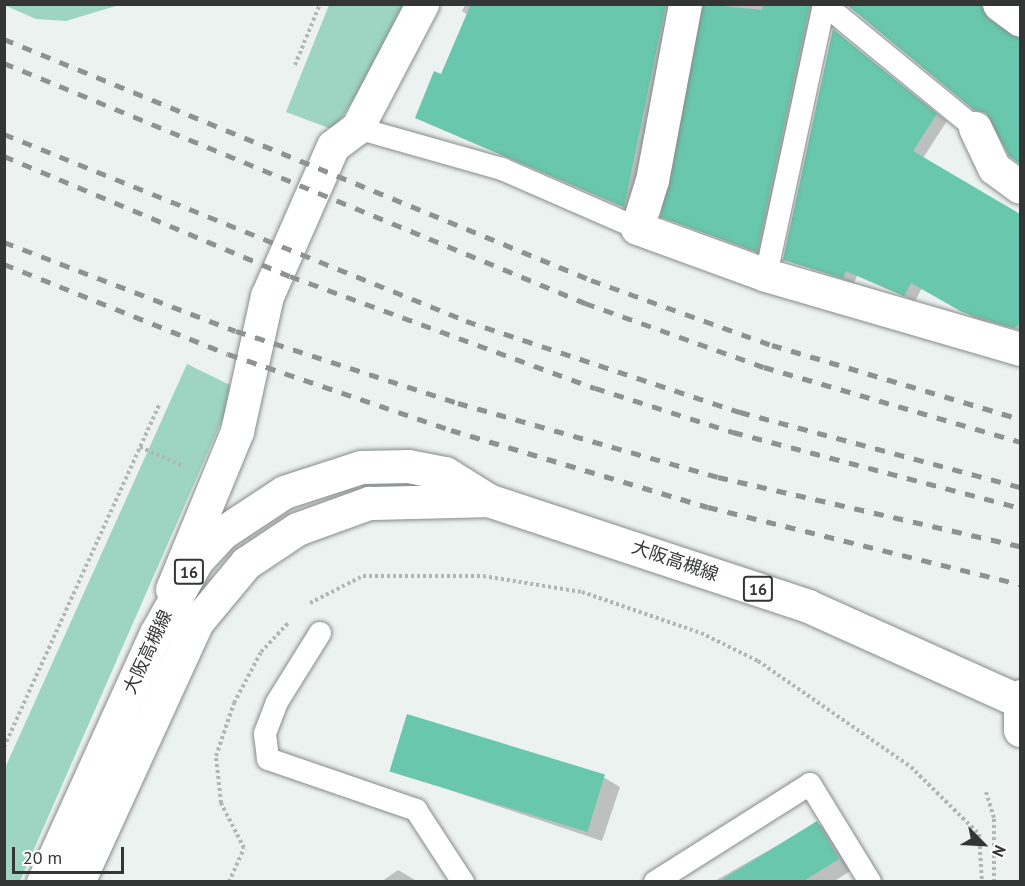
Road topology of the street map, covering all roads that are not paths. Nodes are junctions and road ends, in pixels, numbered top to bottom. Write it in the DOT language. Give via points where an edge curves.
graph roads {
  1 [pos="422,4"];
  2 [pos="685,4"];
  3 [pos="999,4"];
  4 [pos="824,5"];
  5 [pos="1020,20"];
  6 [pos="357,128"];
  7 [pos="975,128"];
  8 [pos="1020,187"];
  9 [pos="637,228"];
  10 [pos="766,275"];
  11 [pos="1020,349"];
  12 [pos="488,500"];
  13 [pos="156,633"];
  14 [pos="320,633"];
  15 [pos="1020,707"];
  16 [pos="43,882"];
  17 [pos="78,882"];
  18 [pos="463,882"];
  19 [pos="655,882"];
  20 [pos="870,882"];
  1 -- 6 [label="main road"];
  2 -- 9 [label="main road" via="652,180"];
  3 -- 5 [label="main road"];
  4 -- 7 [label="lane"];
  4 -- 10 [label="lane"];
  6 -- 9 [label="lane" via="502,169"];
  6 -- 13 [label="main road" via="333,146 267,296 237,431"];
  7 -- 8 [label="main road" via="994,168"];
  9 -- 10 [label="main road"];
  10 -- 11 [label="main road"];
  12 -- 13 [label="main road, 大阪高槻線 / 16" via="445,473 408,466 361,467 315,478 253,510 222,533 197,560"];
  12 -- 15 [label="main road, 大阪高槻線 / 16" via="808,606"];
  12 -- 17 [label="main road, 大阪高槻線 / 16" via="369,503 297,528 246,563 197,622"];
  13 -- 16 [label="main road, 大阪高槻線 / 16"];
  14 -- 18 [label="lane" via="277,702 265,734 268,759 416,810"];
  19 -- 20 [label="lane" via="810,784"];
}
